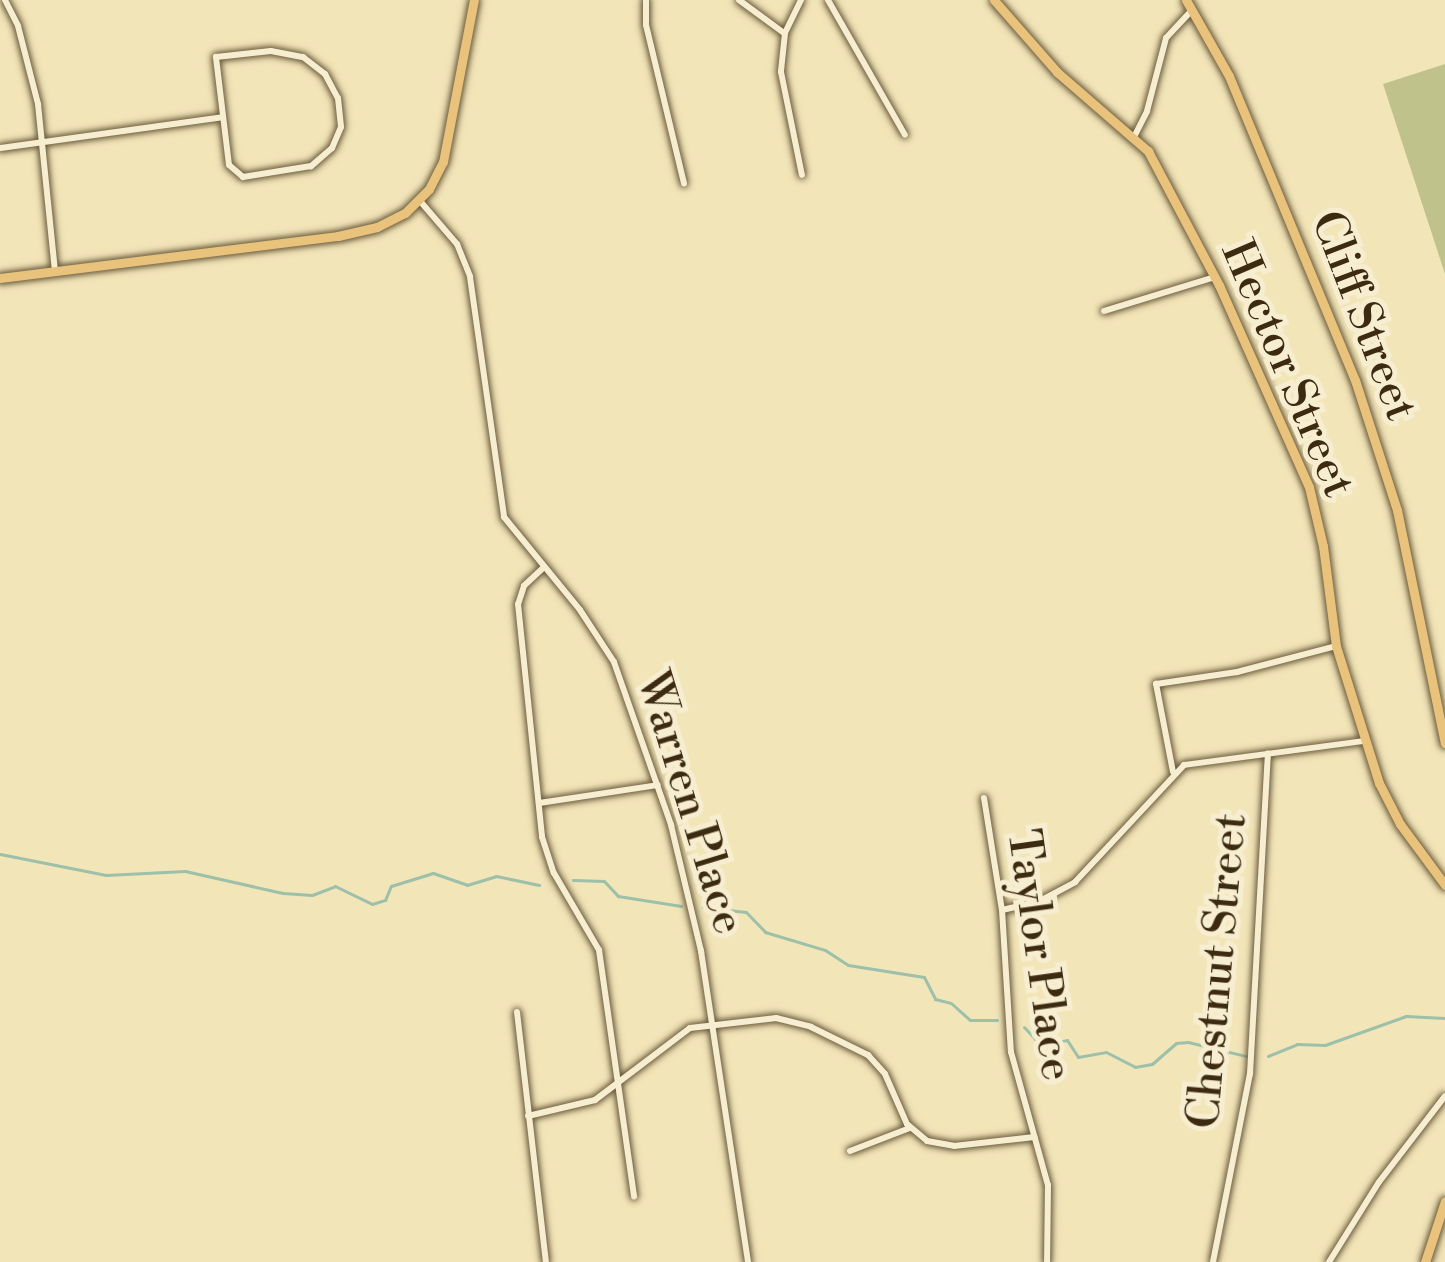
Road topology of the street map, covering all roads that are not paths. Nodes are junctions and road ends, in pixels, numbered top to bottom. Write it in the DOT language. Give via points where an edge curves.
graph roads {
  1 [pos="5,0"];
  2 [pos="474,0"];
  3 [pos="646,0"];
  4 [pos="739,0"];
  5 [pos="801,0"];
  6 [pos="828,0"];
  7 [pos="994,0"];
  8 [pos="1189,5"];
  9 [pos="785,33"];
  10 [pos="223,117"];
  11 [pos="905,135"];
  12 [pos="1134,137"];
  13 [pos="44,142"];
  14 [pos="0,148"];
  15 [pos="802,175"];
  16 [pos="684,183"];
  17 [pos="420,201"];
  18 [pos="55,271"];
  19 [pos="1215,277"];
  20 [pos="0,278"];
  21 [pos="1104,310"];
  22 [pos="543,568"];
  23 [pos="1336,646"];
  24 [pos="1365,741"];
  25 [pos="1445,743"];
  26 [pos="1268,754"];
  27 [pos="1173,772"];
  28 [pos="658,785"];
  29 [pos="984,797"];
  30 [pos="539,803"];
  31 [pos="1445,886"];
  32 [pos="1002,910"];
  33 [pos="517,1012"];
  34 [pos="713,1024"];
  35 [pos="619,1081"];
  36 [pos="1445,1096"];
  37 [pos="528,1115"];
  38 [pos="910,1128"];
  39 [pos="1034,1137"];
  40 [pos="850,1151"];
  41 [pos="634,1197"];
  42 [pos="1445,1201"];
  43 [pos="546,1262"];
  44 [pos="748,1262"];
  45 [pos="1047,1262"];
  46 [pos="1213,1262"];
  47 [pos="1329,1262"];
  48 [pos="1425,1262"];
  1 -- 13 [label="street" via="25,48"];
  2 -- 17 [label="main road" via="443,162"];
  3 -- 16 [label="street"];
  4 -- 9 [label="street"];
  5 -- 9 [label="street"];
  6 -- 11 [label="street"];
  7 -- 12 [label="main road, Hector Street" via="1057,72"];
  8 -- 12 [label="street" via="1166,38"];
  8 -- 25 [label="main road, Cliff Street" via="1280,191 1355,380 1397,510"];
  9 -- 15 [label="street" via="783,92"];
  10 -- 10 [label="street" via="229,165 243,177 311,166 341,127 325,74 303,57 271,51 216,57"];
  10 -- 13 [label="street"];
  12 -- 19 [label="main road, Hector Street"];
  13 -- 14 [label="street"];
  13 -- 18 [label="street"];
  17 -- 18 [label="main road" via="357,232"];
  17 -- 22 [label="street, Warren Place" via="465,260 502,510"];
  18 -- 20 [label="main road"];
  19 -- 21 [label="street"];
  19 -- 23 [label="main road, Hector Street" via="1309,487"];
  22 -- 28 [label="street, Warren Place" via="614,662"];
  22 -- 30 [label="street" via="518,604"];
  23 -- 24 [label="main road, Hector Street"];
  23 -- 27 [label="street" via="1156,684"];
  24 -- 26 [label="street"];
  24 -- 31 [label="main road, Hector Street" via="1390,808"];
  26 -- 27 [label="street"];
  26 -- 46 [label="street, Chestnut Street" via="1250,1074"];
  27 -- 32 [label="street" via="1075,882 1040,902"];
  28 -- 30 [label="street"];
  28 -- 34 [label="street, Warren Place" via="694,908"];
  29 -- 32 [label="street, Taylor Place"];
  30 -- 35 [label="street" via="551,866 599,950"];
  32 -- 39 [label="street, Taylor Place" via="1011,1052"];
  33 -- 37 [label="street"];
  34 -- 35 [label="street" via="677,1034"];
  34 -- 38 [label="street" via="788,1020 850,1044 885,1074"];
  34 -- 44 [label="street, Warren Place"];
  35 -- 37 [label="street" via="585,1104"];
  35 -- 41 [label="street"];
  36 -- 47 [label="street"];
  37 -- 43 [label="street"];
  38 -- 39 [label="street" via="948,1146"];
  38 -- 40 [label="street"];
  39 -- 45 [label="street, Taylor Place" via="1048,1185"];
  42 -- 48 [label="main road"];
}
